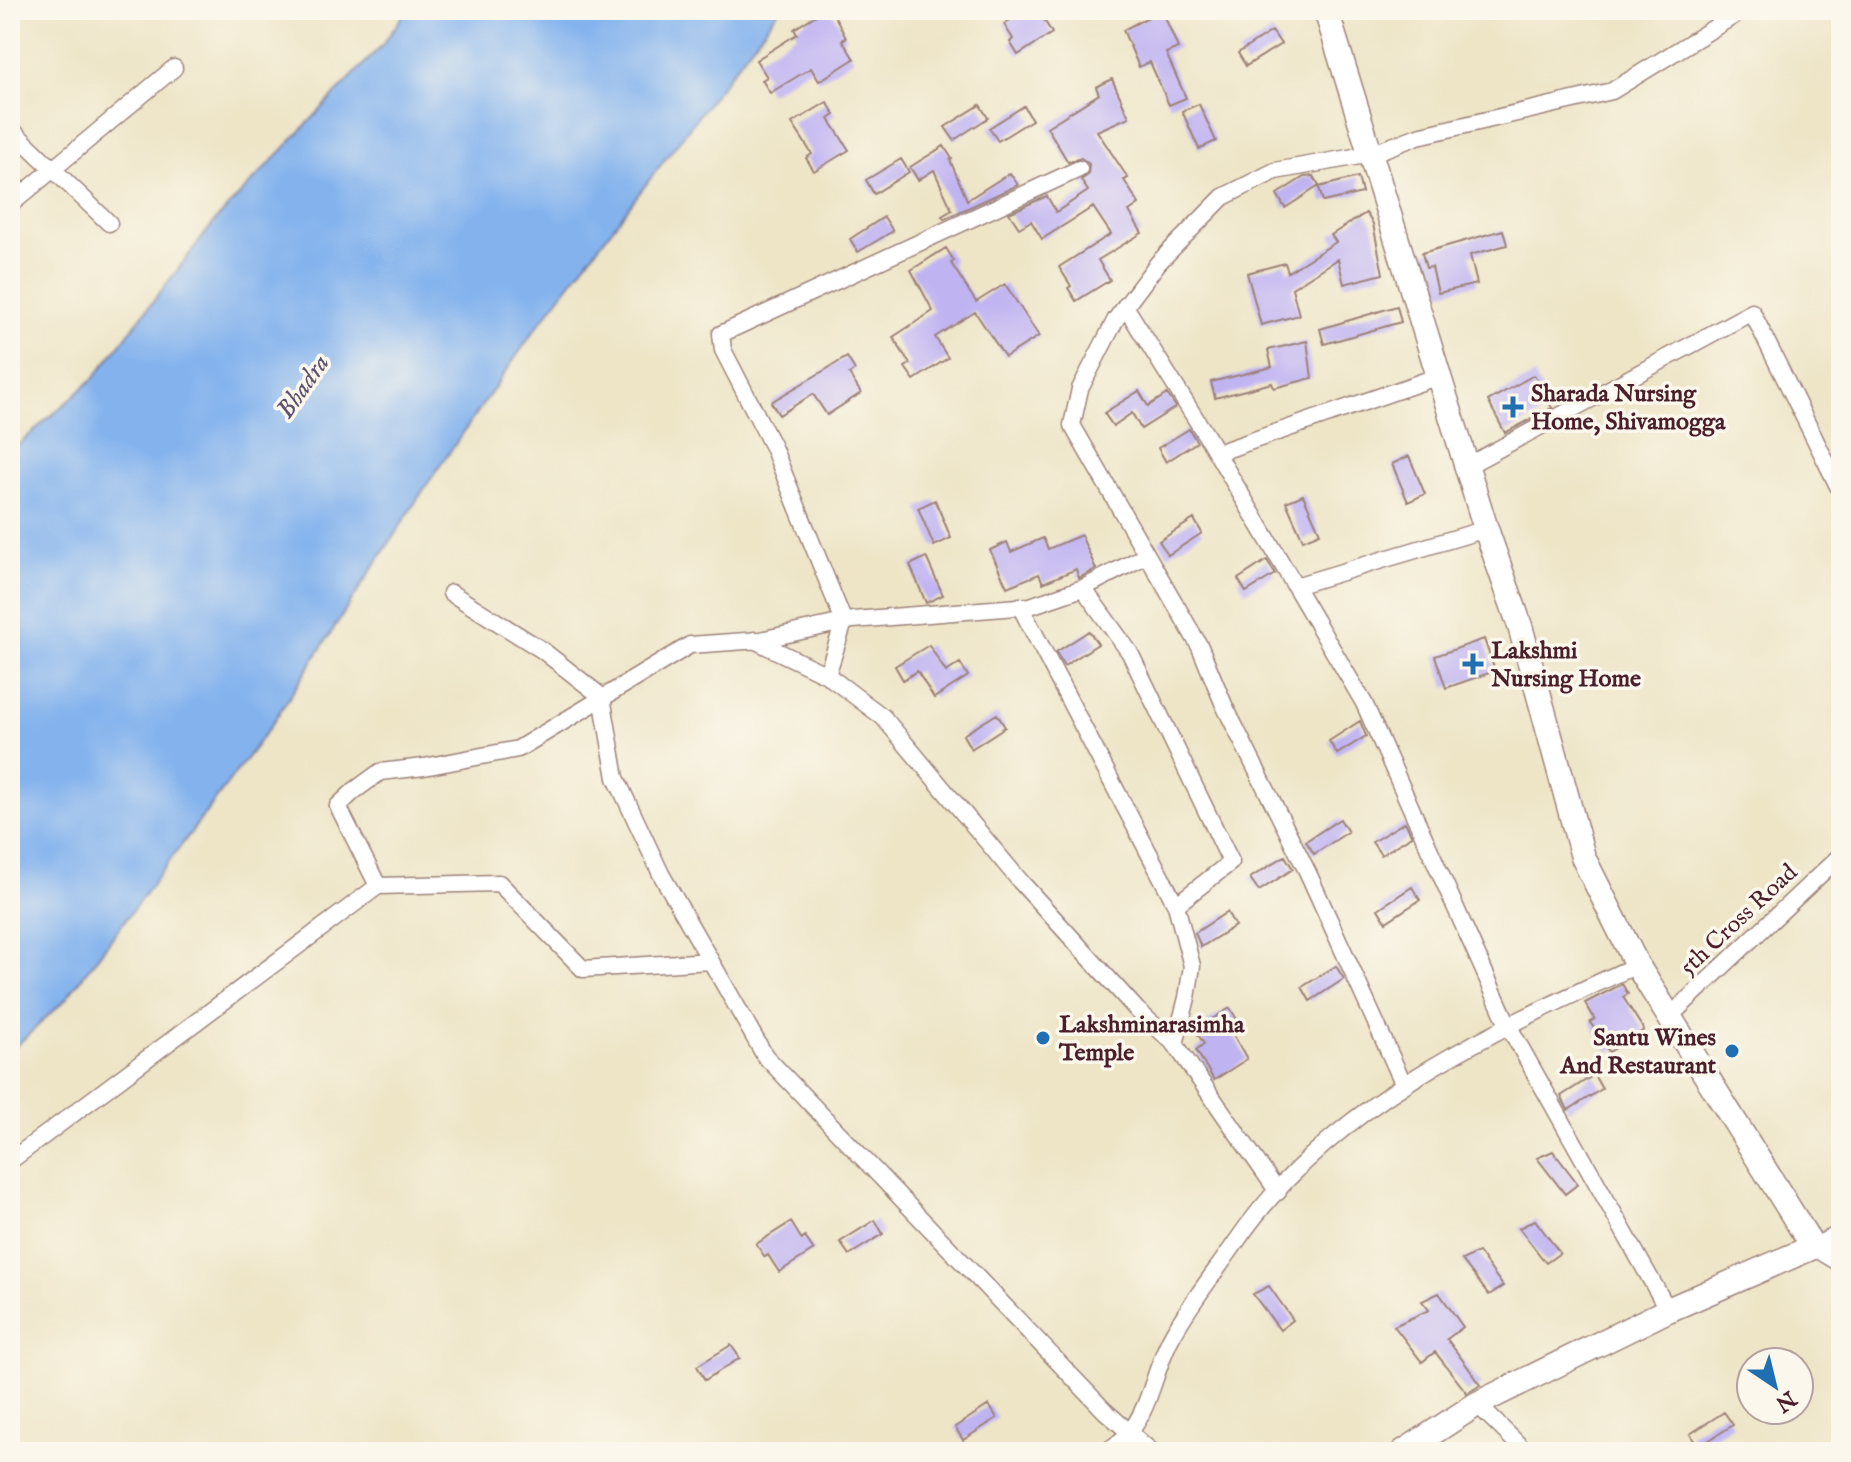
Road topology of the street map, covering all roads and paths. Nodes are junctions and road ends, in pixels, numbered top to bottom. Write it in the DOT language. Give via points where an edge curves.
graph roads {
  1 [pos="1326,10"];
  2 [pos="1743,10"];
  3 [pos="174,68"];
  4 [pos="10,128"];
  5 [pos="1371,154"];
  6 [pos="1079,169"];
  7 [pos="54,171"];
  8 [pos="10,205"];
  9 [pos="109,223"];
  10 [pos="1125,306"];
  11 [pos="1439,376"];
  12 [pos="1217,453"];
  13 [pos="1467,466"];
  14 [pos="1841,492"];
  15 [pos="1486,529"];
  16 [pos="1147,555"];
  17 [pos="1295,586"];
  18 [pos="1083,588"];
  19 [pos="451,593"];
  20 [pos="1020,606"];
  21 [pos="844,622"];
  22 [pos="754,640"];
  23 [pos="827,675"];
  24 [pos="602,697"];
  25 [pos="1841,855"];
  26 [pos="378,886"];
  27 [pos="1176,905"];
  28 [pos="710,961"];
  29 [pos="1637,965"];
  30 [pos="1668,1018"];
  31 [pos="1509,1027"];
  32 [pos="1175,1044"];
  33 [pos="1404,1085"];
  34 [pos="10,1161"];
  35 [pos="1278,1192"];
  36 [pos="1841,1233"];
  37 [pos="1813,1247"];
  38 [pos="1841,1264"];
  39 [pos="1668,1310"];
  40 [pos="1477,1404"];
  41 [pos="1129,1433"];
  42 [pos="1106,1452"];
  43 [pos="1152,1452"];
  44 [pos="1403,1452"];
  45 [pos="1526,1452"];
  1 -- 5 [label="main road"];
  2 -- 5 [label="street" via="1612,91 1418,136"];
  3 -- 7 [label="street"];
  4 -- 7 [label="street"];
  5 -- 10 [label="street" via="1275,171 1223,197 1158,263"];
  5 -- 11 [label="main road"];
  6 -- 21 [label="street" via="721,334 723,350 773,447"];
  7 -- 8 [label="street"];
  7 -- 9 [label="street"];
  10 -- 12 [label="street"];
  10 -- 16 [label="street" via="1080,389 1072,425"];
  11 -- 12 [label="street"];
  11 -- 13 [label="main road"];
  12 -- 17 [label="street"];
  13 -- 14 [label="street" via="1752,312"];
  13 -- 15 [label="main road"];
  15 -- 17 [label="street"];
  15 -- 29 [label="main road" via="1520,626 1583,857"];
  16 -- 18 [label="street"];
  16 -- 33 [label="street" via="1200,647"];
  17 -- 31 [label="street" via="1364,703"];
  18 -- 20 [label="street"];
  18 -- 27 [label="street" via="1130,653 1231,862"];
  19 -- 24 [label="street" via="542,650"];
  20 -- 21 [label="street"];
  20 -- 27 [label="street"];
  21 -- 22 [label="street"];
  21 -- 23 [label="street"];
  22 -- 23 [label="street"];
  22 -- 24 [label="street" via="690,645"];
  23 -- 32 [label="street" via="883,717 1020,881 1137,1010"];
  24 -- 26 [label="street" via="518,749 380,772 354,791 338,806"];
  24 -- 28 [label="street" via="616,778"];
  25 -- 30 [label="street, 5th Cross Road"];
  26 -- 28 [label="street" via="499,883 583,969"];
  26 -- 34 [label="street"];
  27 -- 32 [label="street" via="1192,966"];
  28 -- 41 [label="street" via="765,1056"];
  29 -- 30 [label="main road"];
  29 -- 31 [label="street"];
  30 -- 37 [label="main road"];
  31 -- 33 [label="street"];
  31 -- 39 [label="street"];
  32 -- 35 [label="street"];
  33 -- 35 [label="street" via="1337,1132"];
  35 -- 41 [label="street" via="1240,1237 1171,1338"];
  36 -- 37 [label="street"];
  37 -- 38 [label="street"];
  37 -- 39 [label="main road"];
  39 -- 40 [label="main road"];
  40 -- 44 [label="main road"];
  40 -- 45 [label="street"];
  41 -- 42 [label="street"];
  41 -- 43 [label="street"];
}
